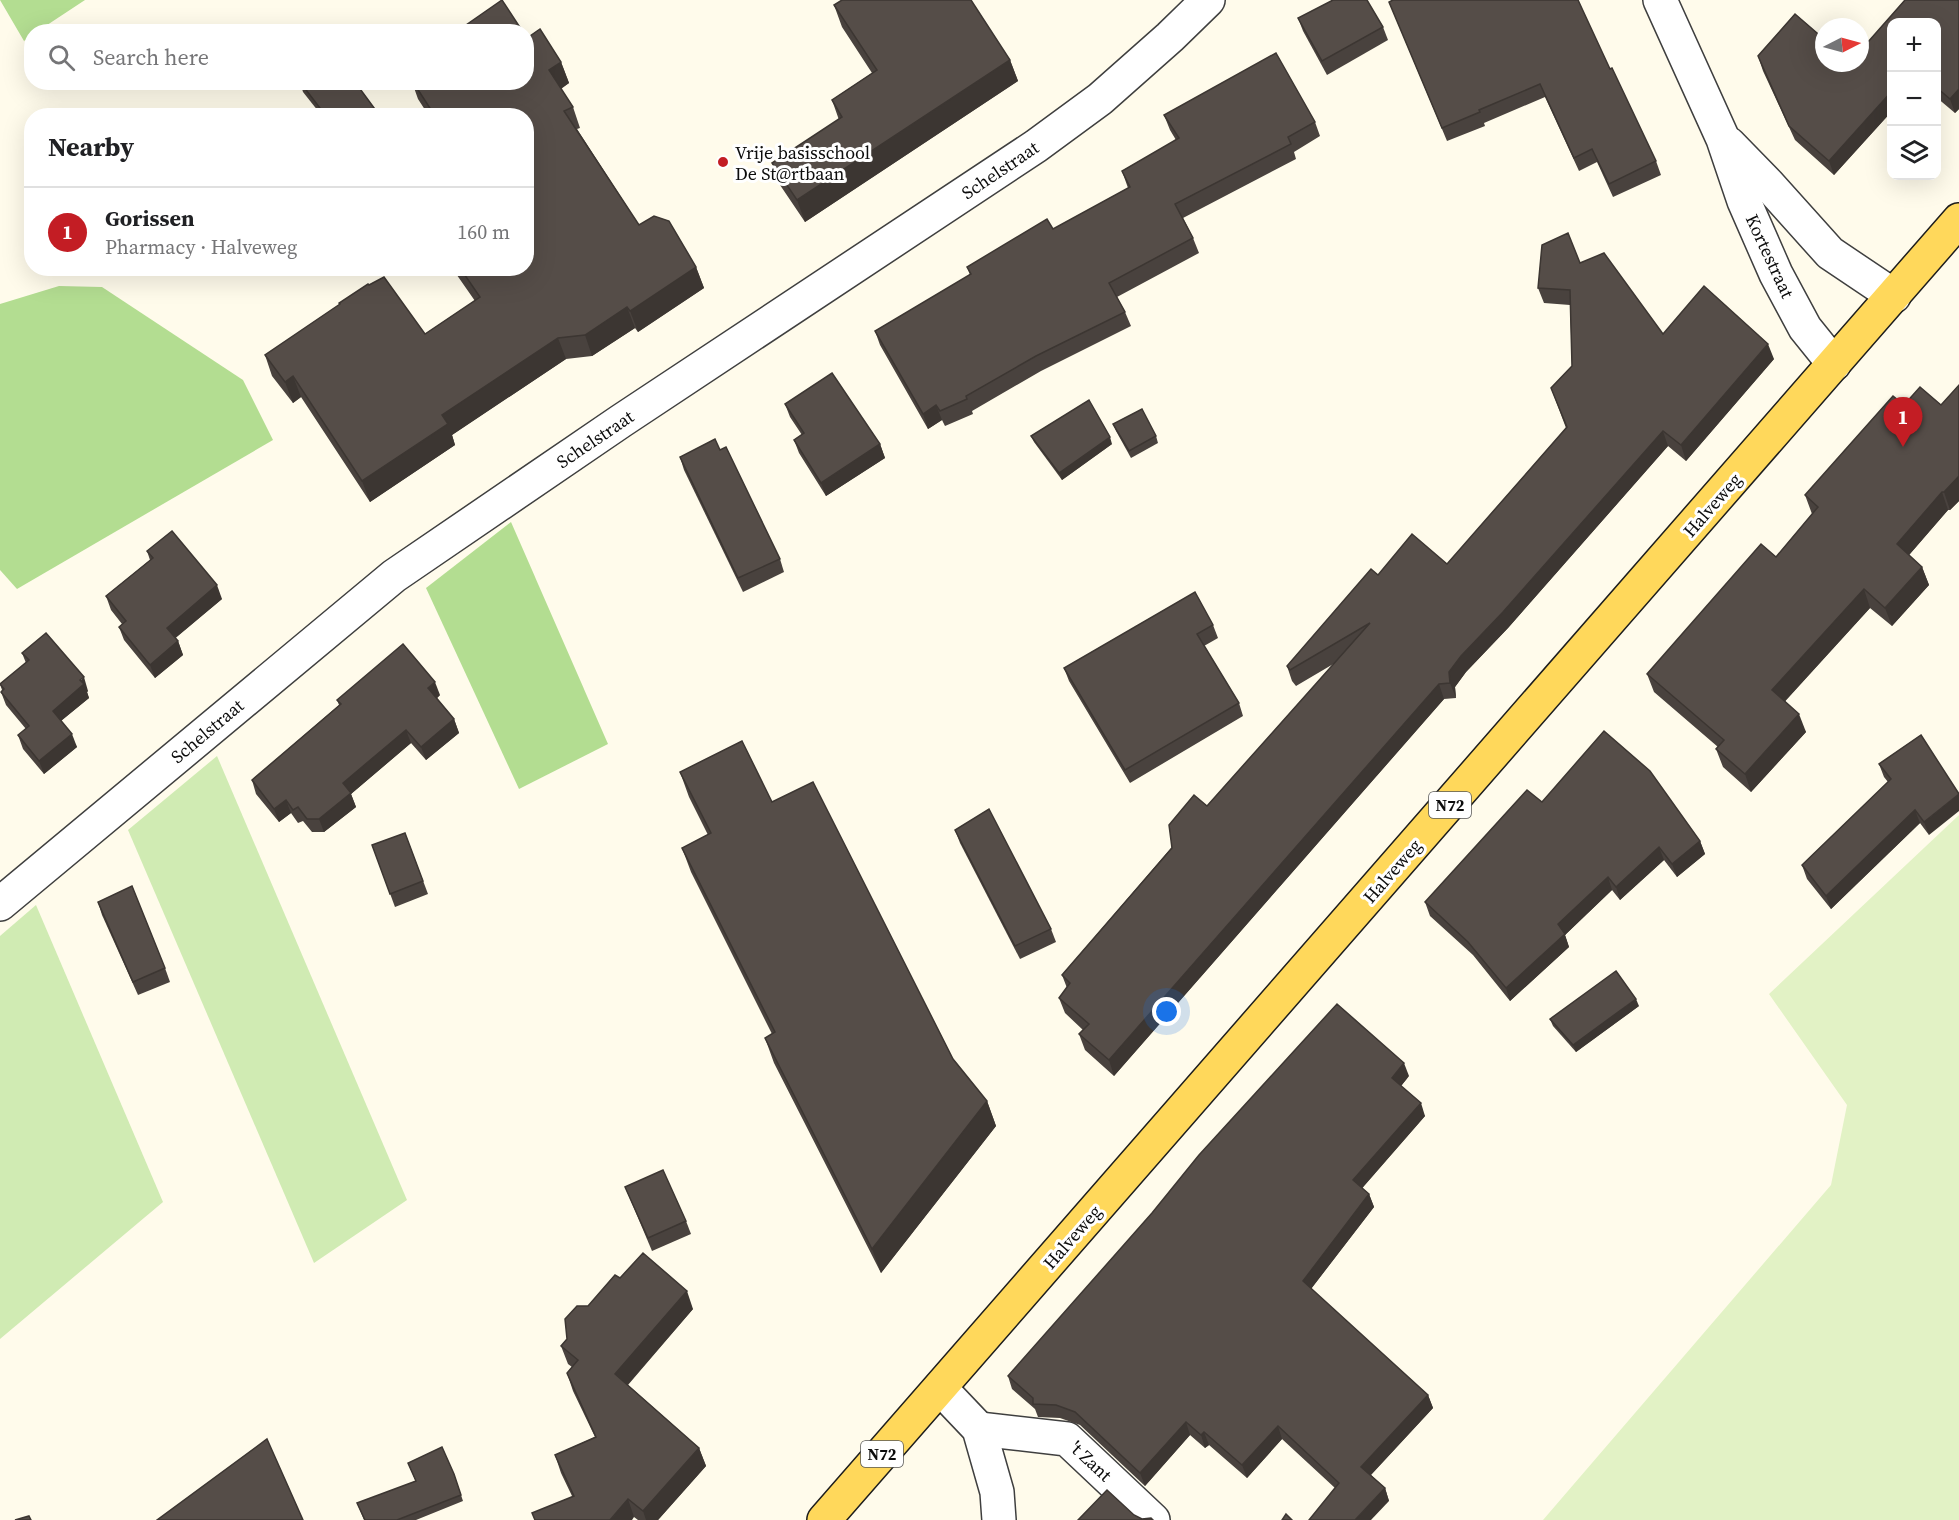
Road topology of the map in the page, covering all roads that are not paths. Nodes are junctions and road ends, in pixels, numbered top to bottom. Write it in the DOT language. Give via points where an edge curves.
graph roads {
  1 [pos="1208,0"];
  2 [pos="1660,0"];
  3 [pos="1724,139"];
  4 [pos="1956,228"];
  5 [pos="1894,296"];
  6 [pos="1834,364"];
  7 [pos="0,904"];
  8 [pos="940,1388"];
  9 [pos="979,1429"];
  10 [pos="824,1520"];
  11 [pos="999,1520"];
  12 [pos="1153,1520"];
  1 -- 7 [label="street, Schelstraat" via="1100,99 1036,146 394,576"];
  2 -- 3 [label="street, Kortestraat"];
  3 -- 5 [label="street, Kortestraat" via="1830,253"];
  3 -- 6 [label="street, Kortestraat" via="1744,201 1776,274 1805,328"];
  4 -- 5 [label="main road, Halveweg / N72"];
  5 -- 6 [label="main road, Halveweg / N72"];
  6 -- 8 [label="main road, Halveweg / N72"];
  8 -- 9 [label="street"];
  8 -- 10 [label="main road, Halveweg / N72"];
  9 -- 11 [label="street" via="997,1492"];
  9 -- 12 [label="street, 't Zant" via="1067,1439"];
}
